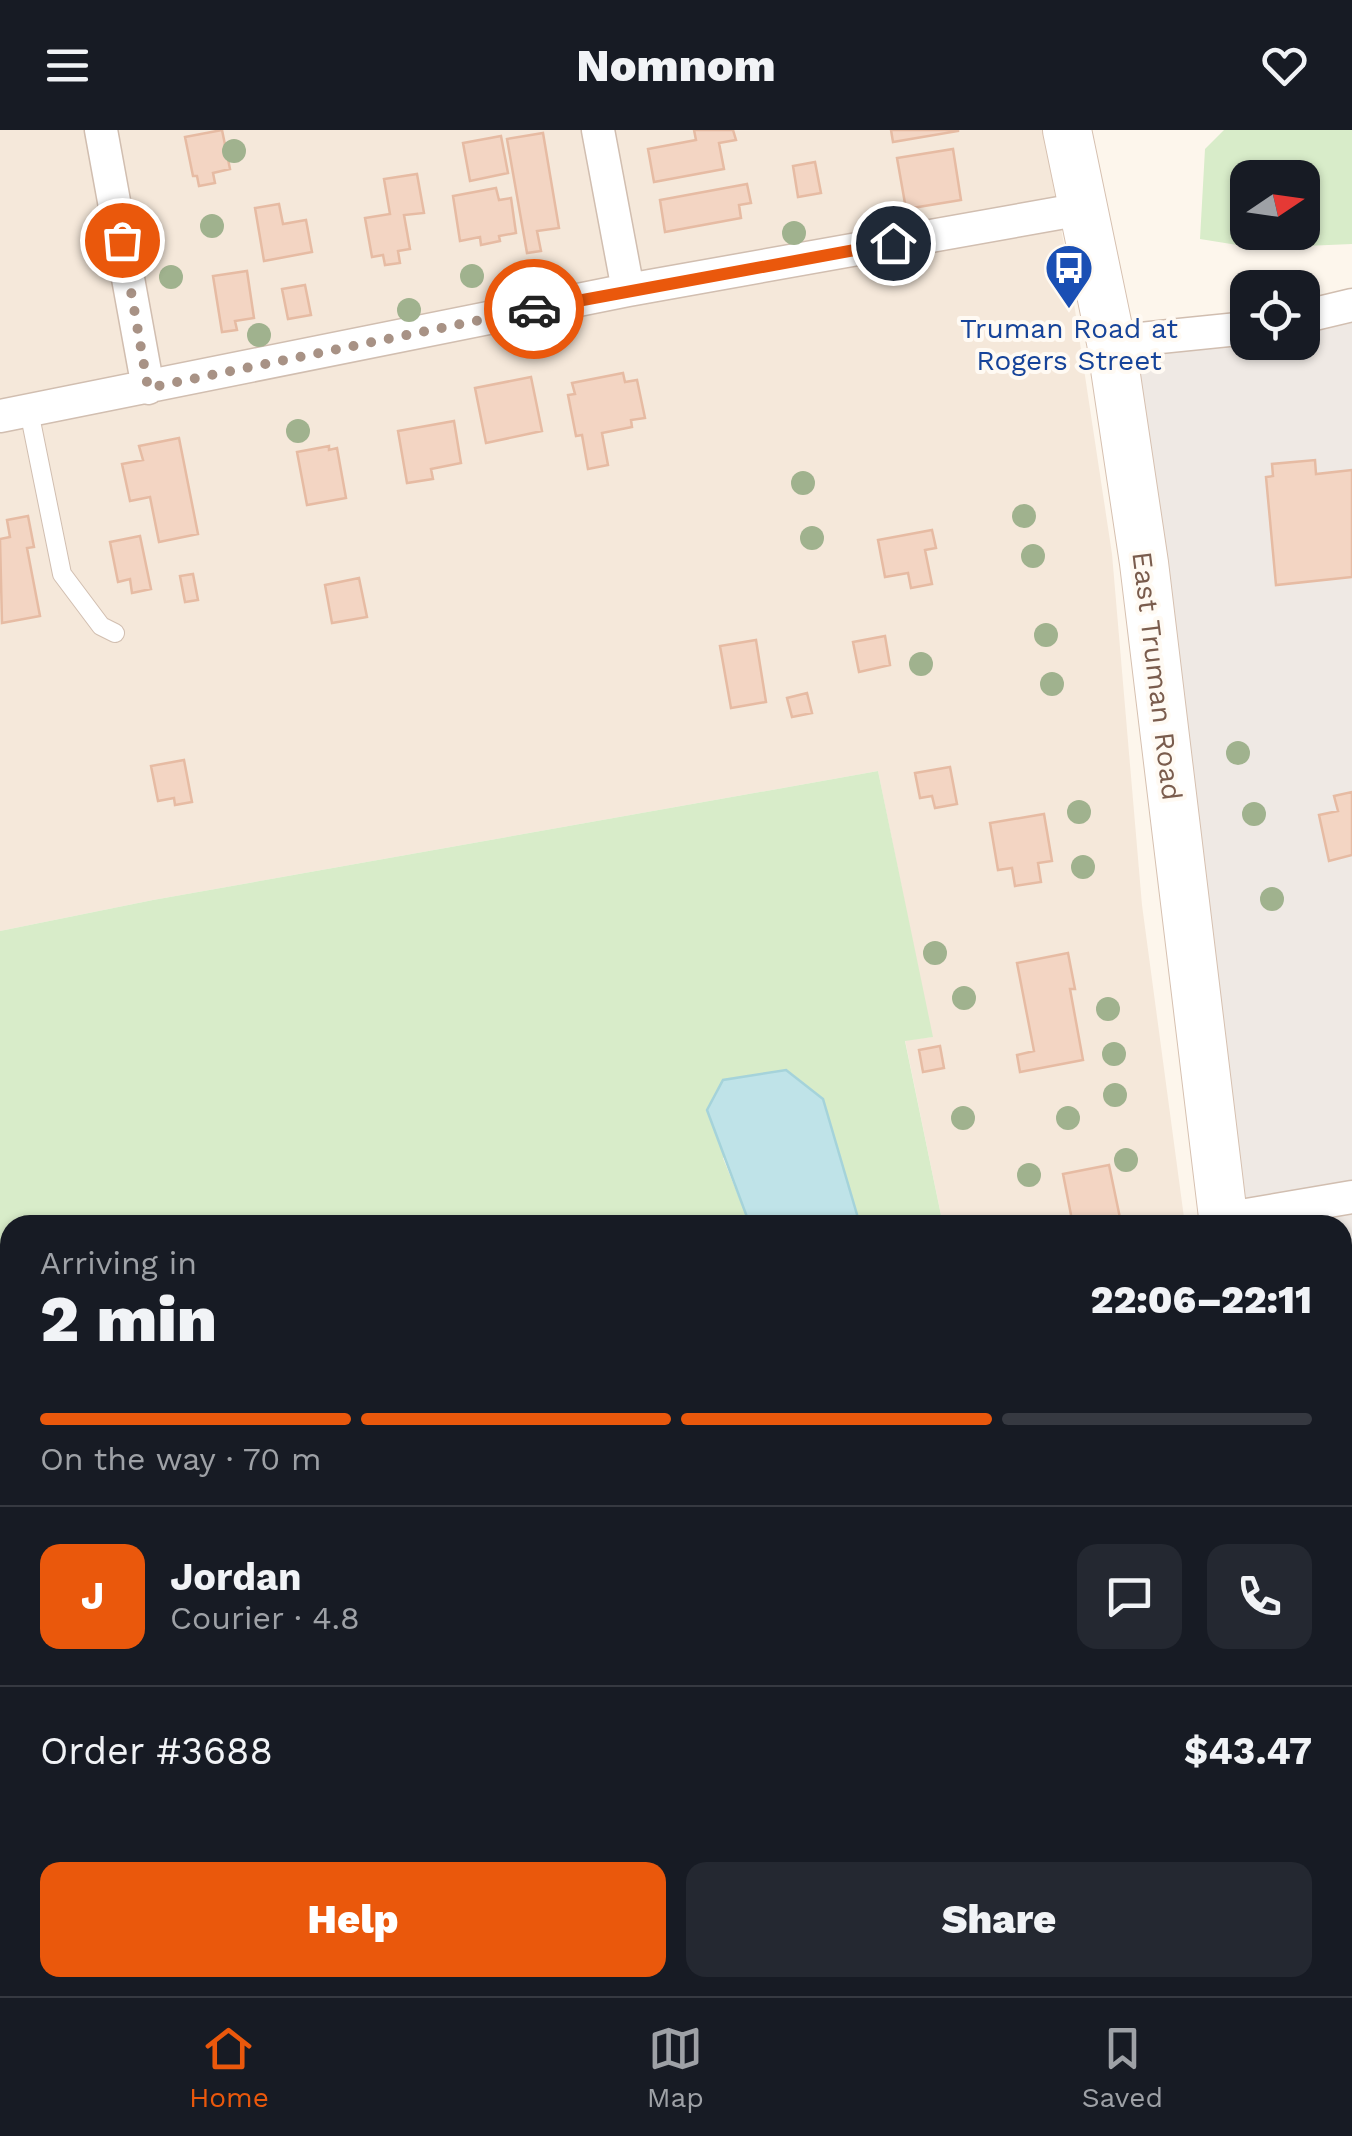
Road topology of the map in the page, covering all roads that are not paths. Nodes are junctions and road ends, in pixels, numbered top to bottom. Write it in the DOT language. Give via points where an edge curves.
graph roads {
  1 [pos="102,130"];
  2 [pos="598,130"];
  3 [pos="1068,130"];
  4 [pos="1082,210"];
  5 [pos="628,290"];
  6 [pos="1352,305"];
  7 [pos="1320,313"];
  8 [pos="1230,330"];
  9 [pos="1110,342"];
  10 [pos="148,388"];
  11 [pos="14,414"];
  12 [pos="115,634"];
  13 [pos="1352,1197"];
  14 [pos="1223,1215"];
  15 [pos="1260,1215"];
  1 -- 10 [label="street"];
  2 -- 5 [label="street"];
  3 -- 4 [label="main road, East Truman Road"];
  4 -- 5 [label="street"];
  4 -- 9 [label="main road, East Truman Road"];
  5 -- 10 [label="street"];
  6 -- 7 [label="street"];
  8 -- 9 [label="street"];
  9 -- 14 [label="main road, East Truman Road" via="1144,563"];
  10 -- 11 [label="street"];
  11 -- 12 [label="lane" via="62,574 101,626"];
  13 -- 15 [label="street"];
}
